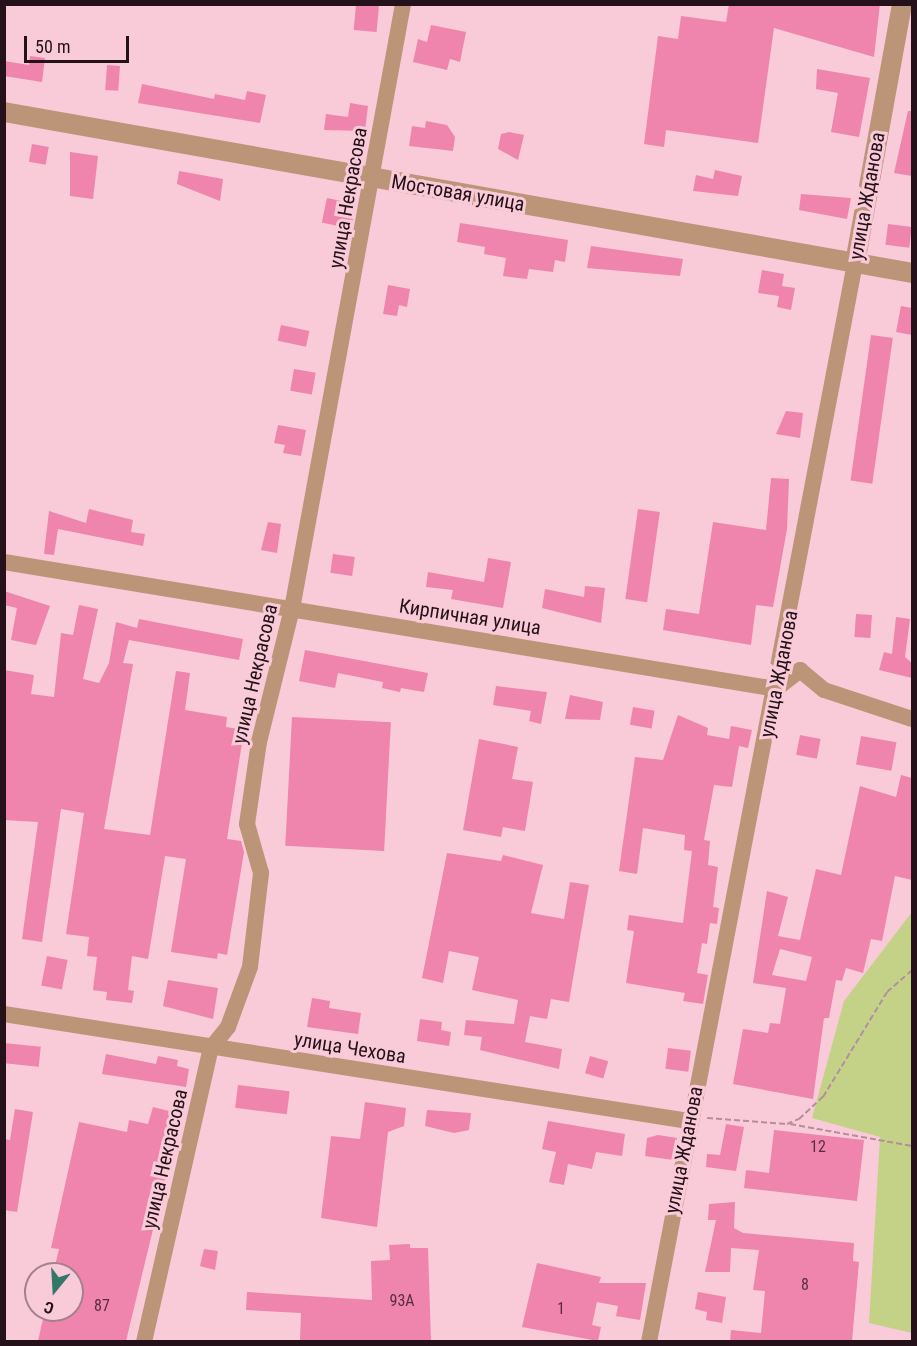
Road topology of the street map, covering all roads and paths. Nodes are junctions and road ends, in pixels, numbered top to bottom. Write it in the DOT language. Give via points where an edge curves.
graph roads {
  1 [pos="403,4"];
  2 [pos="902,4"];
  3 [pos="4,112"];
  4 [pos="374,178"];
  5 [pos="855,263"];
  6 [pos="912,273"];
  7 [pos="4,562"];
  8 [pos="292,609"];
  9 [pos="776,689"];
  10 [pos="912,719"];
  11 [pos="912,970"];
  12 [pos="4,1014"];
  13 [pos="211,1048"];
  14 [pos="690,1119"];
  15 [pos="787,1124"];
  16 [pos="912,1146"];
  17 [pos="144,1341"];
  18 [pos="649,1341"];
  1 -- 4 [label="street, улица Некрасова"];
  2 -- 5 [label="street, улица Жданова"];
  3 -- 4 [label="street, Мостовая улица"];
  4 -- 5 [label="street, Мостовая улица"];
  4 -- 8 [label="street, улица Некрасова"];
  5 -- 6 [label="street, Мостовая улица"];
  5 -- 9 [label="street, улица Жданова"];
  7 -- 8 [label="street, Кирпичная улица"];
  8 -- 9 [label="street, Кирпичная улица"];
  8 -- 13 [label="street, улица Некрасова" via="261,731 247,824 261,873 250,967 228,1027"];
  9 -- 10 [label="street" via="800,670 824,690"];
  9 -- 14 [label="street, улица Жданова"];
  11 -- 15 [label="path" via="887,992 823,1097"];
  12 -- 13 [label="street, улица Чехова"];
  13 -- 14 [label="street, улица Чехова"];
  13 -- 17 [label="street, улица Некрасова"];
  14 -- 15 [label="path"];
  14 -- 18 [label="street, улица Жданова"];
  15 -- 16 [label="path"];
}
